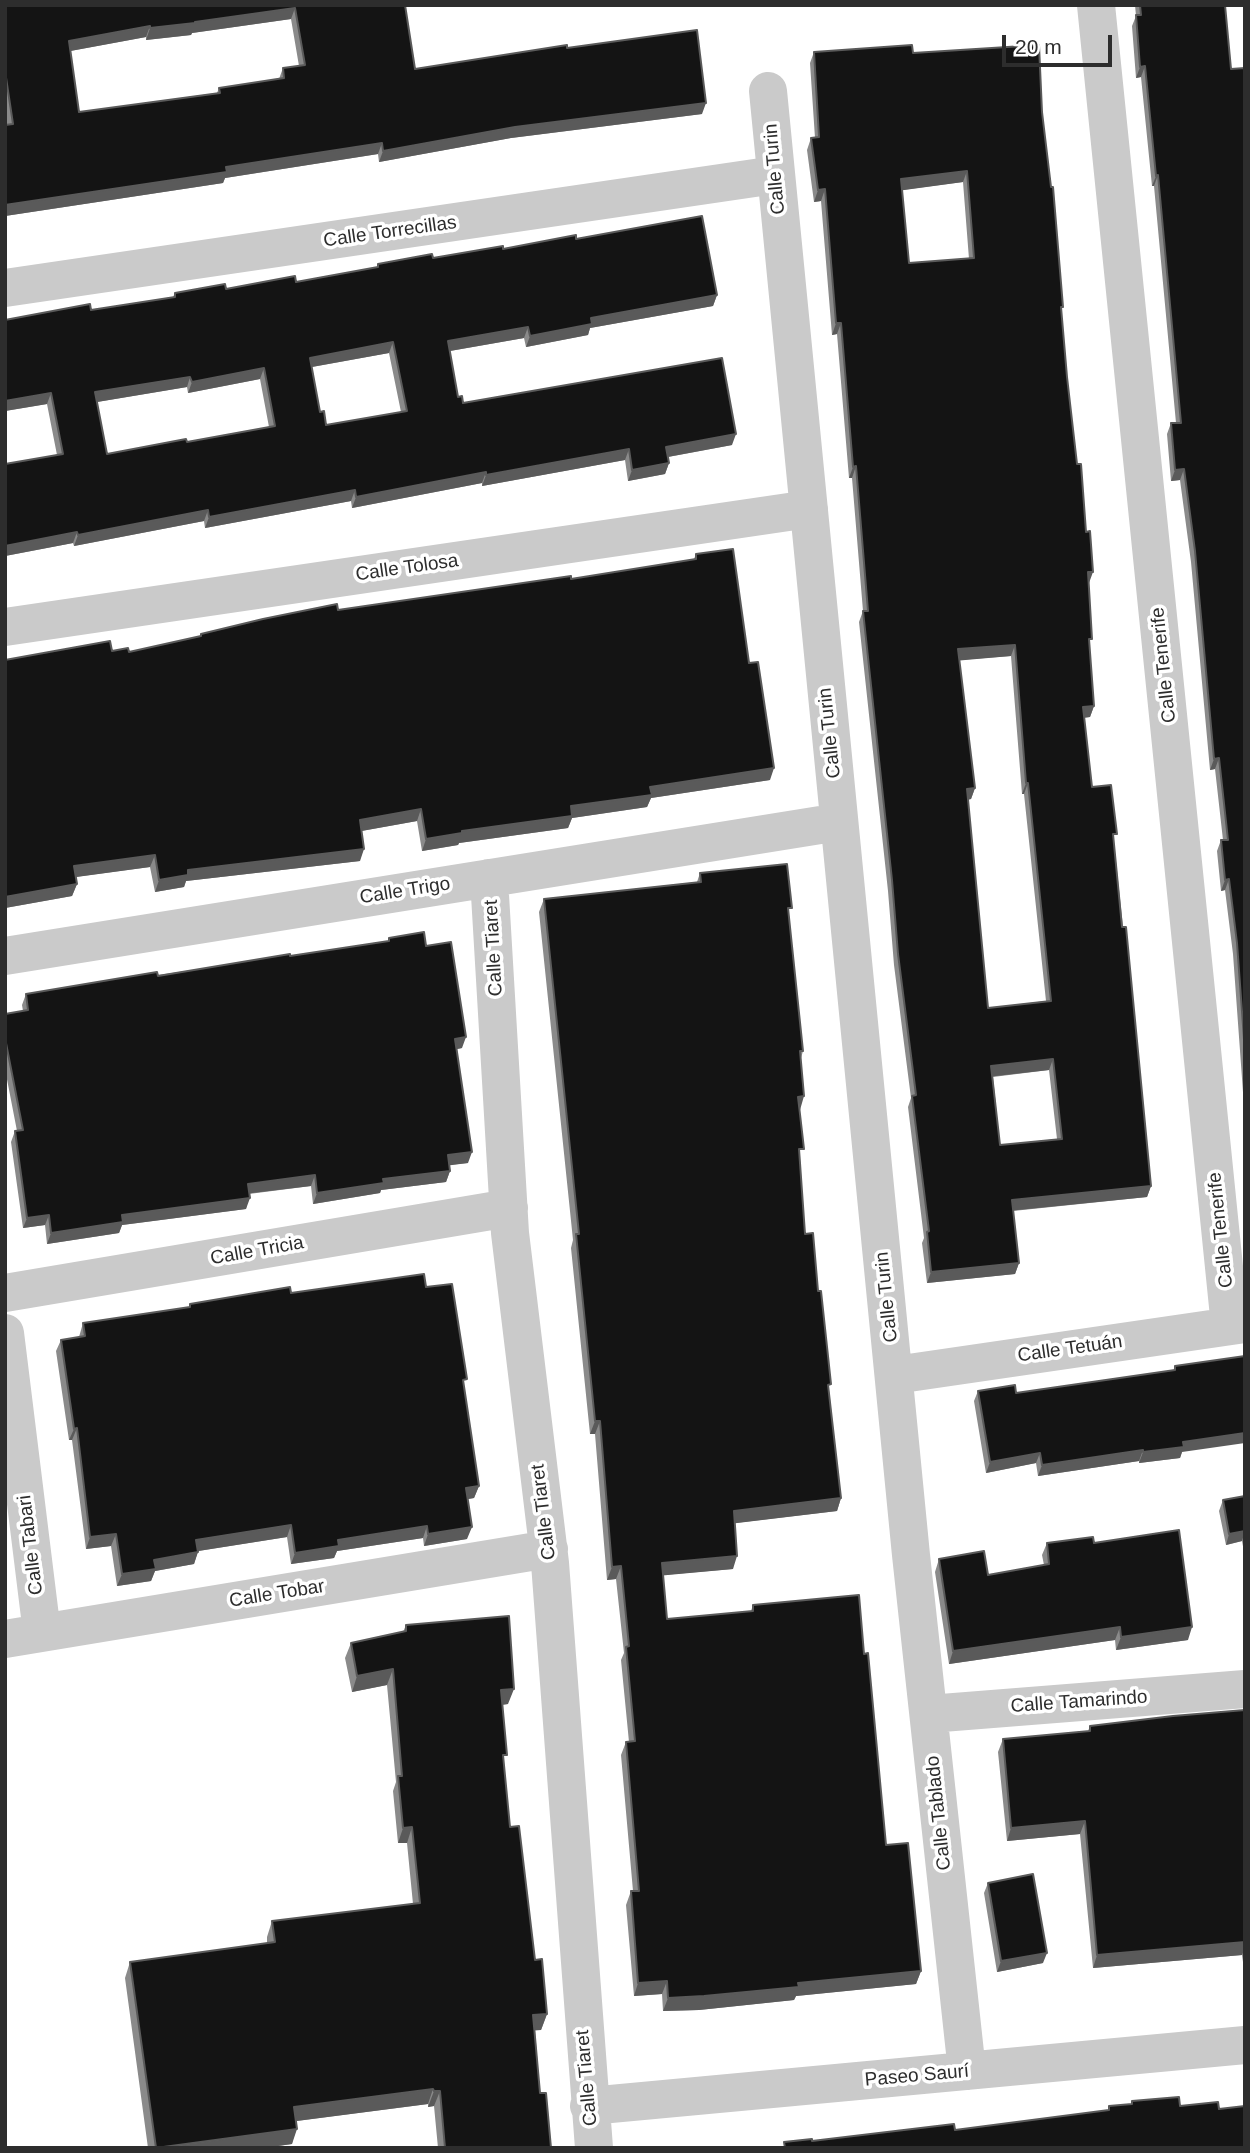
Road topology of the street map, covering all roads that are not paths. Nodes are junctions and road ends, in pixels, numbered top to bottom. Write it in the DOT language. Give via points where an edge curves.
graph roads {
  1 [pos="1096,5"];
  2 [pos="768,91"];
  3 [pos="775,175"];
  4 [pos="5,288"];
  5 [pos="808,509"];
  6 [pos="5,627"];
  7 [pos="839,822"];
  8 [pos="489,878"];
  9 [pos="9,955"];
  10 [pos="509,1208"];
  11 [pos="5,1293"];
  12 [pos="1238,1325"];
  13 [pos="5,1332"];
  14 [pos="895,1375"];
  15 [pos="549,1549"];
  16 [pos="911,1555"];
  17 [pos="24,1636"];
  18 [pos="1237,1690"];
  19 [pos="929,1714"];
  20 [pos="1245,2045"];
  21 [pos="967,2071"];
  22 [pos="589,2106"];
  23 [pos="593,2148"];
  1 -- 12 [label="street, Calle Tenerife"];
  2 -- 3 [label="street, Calle Turin"];
  3 -- 4 [label="street, Calle Torrecillas"];
  3 -- 5 [label="street, Calle Turin"];
  5 -- 6 [label="street, Calle Tolosa"];
  5 -- 7 [label="street, Calle Turin"];
  7 -- 8 [label="street, Calle Trigo"];
  7 -- 14 [label="street, Calle Turin"];
  8 -- 9 [label="street, Calle Trigo"];
  8 -- 10 [label="street, Calle Tiaret"];
  10 -- 11 [label="street, Calle Tricia"];
  10 -- 15 [label="street, Calle Tiaret"];
  12 -- 14 [label="street, Calle Tetuán"];
  13 -- 17 [label="street, Calle Tabari"];
  14 -- 16 [label="street, Calle Turin"];
  15 -- 17 [label="street, Calle Tobar"];
  15 -- 22 [label="street, Calle Tiaret"];
  16 -- 19 [label="street, Calle Tablado"];
  18 -- 19 [label="street, Calle Tamarindo"];
  19 -- 21 [label="street, Calle Tablado"];
  20 -- 21 [label="street, Paseo Saurí"];
  21 -- 22 [label="street, Paseo Saurí"];
  22 -- 23 [label="street, Calle Tiaret"];
}
